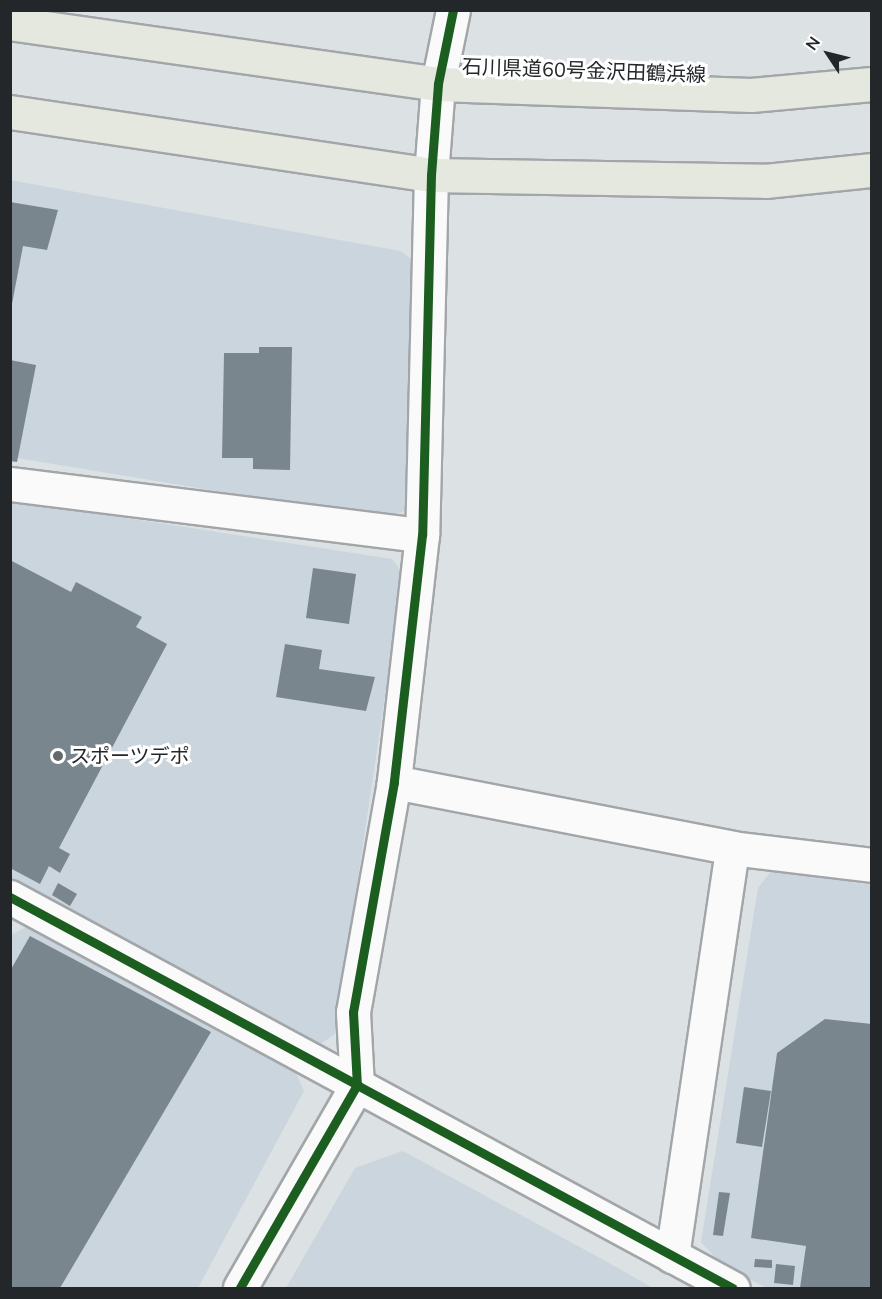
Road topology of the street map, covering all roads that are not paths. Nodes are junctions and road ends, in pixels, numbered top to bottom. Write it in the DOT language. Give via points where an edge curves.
graph roads {
  1 [pos="453,10"];
  2 [pos="10,23"];
  3 [pos="438,84"];
  4 [pos="872,84"];
  5 [pos="10,112"];
  6 [pos="872,170"];
  7 [pos="431,175"];
  8 [pos="10,484"];
  9 [pos="422,536"];
  10 [pos="394,782"];
  11 [pos="732,848"];
  12 [pos="872,865"];
  13 [pos="10,897"];
  14 [pos="357,1085"];
  15 [pos="672,1256"];
  16 [pos="240,1288"];
  17 [pos="732,1288"];
  1 -- 3 [label="street"];
  2 -- 3 [label="main road, 石川県道60号金沢田鶴浜線"];
  3 -- 4 [label="main road, 石川県道60号金沢田鶴浜線" via="751,95"];
  3 -- 7 [label="street"];
  5 -- 7 [label="main road"];
  6 -- 7 [label="main road" via="765,181"];
  7 -- 9 [label="street"];
  8 -- 9 [label="street"];
  9 -- 10 [label="street"];
  10 -- 11 [label="street"];
  10 -- 14 [label="street" via="353,1012"];
  11 -- 12 [label="street"];
  11 -- 15 [label="street"];
  13 -- 14 [label="street"];
  14 -- 15 [label="street"];
  14 -- 16 [label="street"];
  15 -- 17 [label="street"];
}
